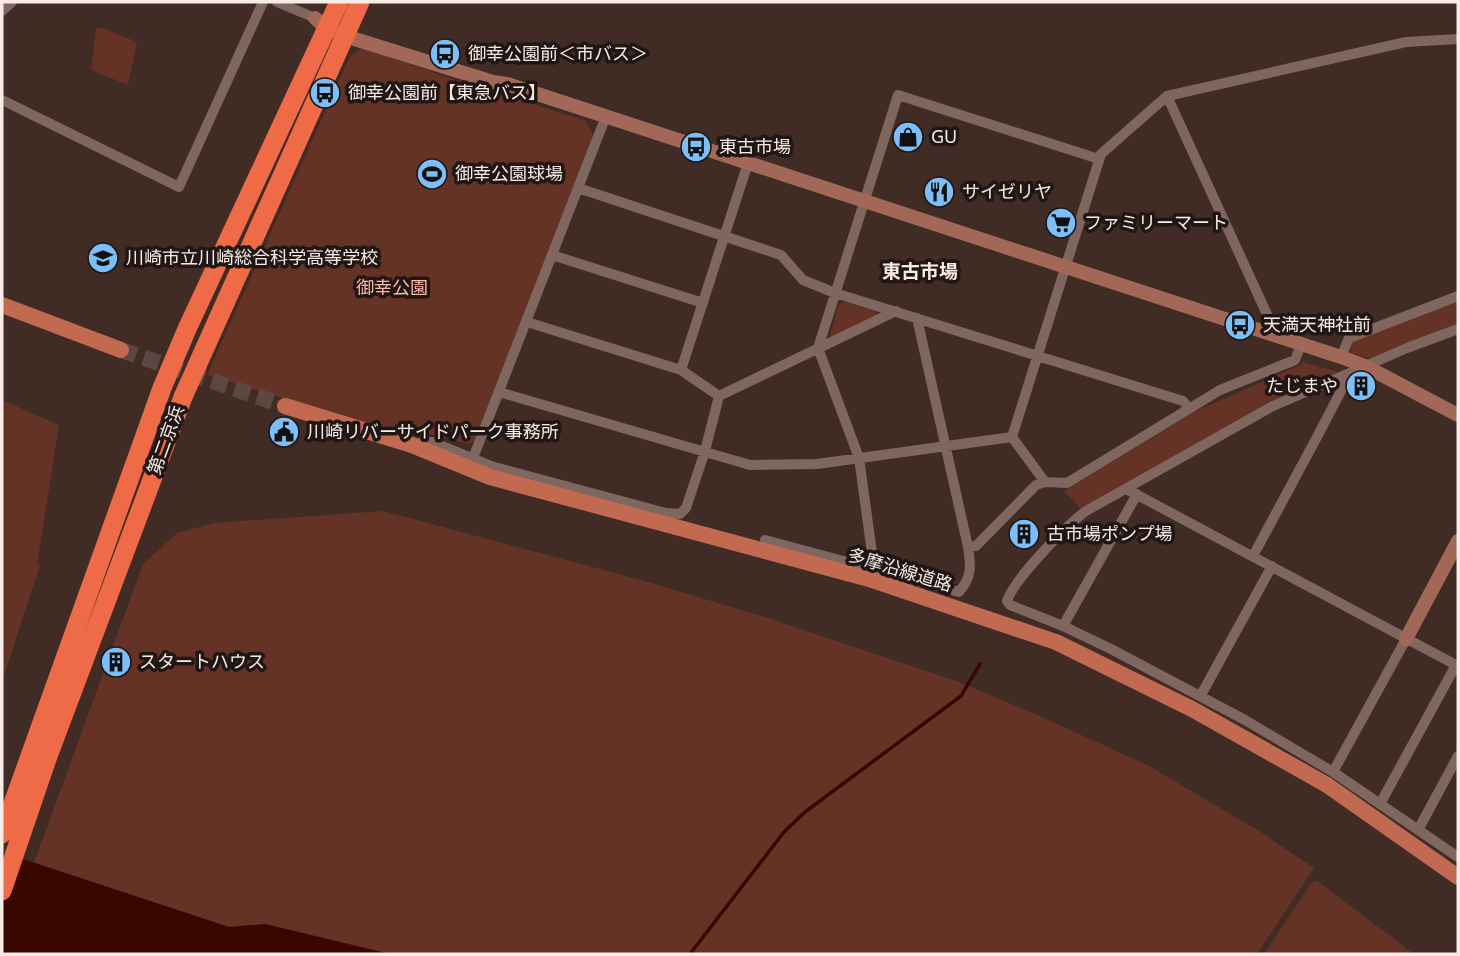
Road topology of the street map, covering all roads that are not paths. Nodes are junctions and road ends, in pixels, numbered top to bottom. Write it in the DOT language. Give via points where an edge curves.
graph roads {
  1 [pos="12,2"];
  2 [pos="263,2"];
  3 [pos="277,2"];
  4 [pos="339,2"];
  5 [pos="360,2"];
  6 [pos="2,12"];
  7 [pos="333,26"];
  8 [pos="1458,39"];
  9 [pos="1167,96"];
  10 [pos="2,100"];
  11 [pos="606,116"];
  12 [pos="1099,159"];
  13 [pos="748,163"];
  14 [pos="578,188"];
  15 [pos="865,201"];
  16 [pos="725,236"];
  17 [pos="552,255"];
  18 [pos="1066,269"];
  19 [pos="835,293"];
  20 [pos="1458,296"];
  21 [pos="703,303"];
  22 [pos="2,305"];
  23 [pos="896,311"];
  24 [pos="917,318"];
  25 [pos="527,321"];
  26 [pos="1458,329"];
  27 [pos="1268,333"];
  28 [pos="1301,345"];
  29 [pos="818,348"];
  30 [pos="121,350"];
  31 [pos="1037,356"];
  32 [pos="1341,357"];
  33 [pos="1366,366"];
  34 [pos="681,370"];
  35 [pos="1345,377"];
  36 [pos="499,392"];
  37 [pos="719,396"];
  38 [pos="285,406"];
  39 [pos="1189,408"];
  40 [pos="1458,415"];
  41 [pos="1012,437"];
  42 [pos="947,446"];
  43 [pos="416,447"];
  44 [pos="705,451"];
  45 [pos="473,458"];
  46 [pos="859,458"];
  47 [pos="1045,482"];
  48 [pos="1132,492"];
  49 [pos="765,540"];
  50 [pos="1458,541"];
  51 [pos="968,547"];
  52 [pos="1253,556"];
  53 [pos="1272,566"];
  54 [pos="870,568"];
  55 [pos="1063,626"];
  56 [pos="1406,639"];
  57 [pos="1457,666"];
  58 [pos="1201,695"];
  59 [pos="1458,756"];
  60 [pos="1333,772"];
  61 [pos="1380,804"];
  62 [pos="1418,830"];
  63 [pos="2,834"];
  64 [pos="1458,857"];
  65 [pos="1458,877"];
  66 [pos="2,891"];
  1 -- 6 [label="street"];
  2 -- 10 [label="street" via="179,187"];
  3 -- 7 [label="street"];
  4 -- 7 [label="highway, 第二京浜"];
  5 -- 7 [label="highway, 第二京浜"];
  7 -- 11 [label="street"];
  7 -- 63 [label="highway, 第二京浜" via="162,388"];
  7 -- 66 [label="highway, 第二京浜" via="183,397"];
  8 -- 9 [label="street" via="1406,42"];
  9 -- 12 [label="street"];
  9 -- 27 [label="street" via="1271,323"];
  11 -- 13 [label="street"];
  11 -- 14 [label="street"];
  12 -- 15 [label="street" via="898,95"];
  12 -- 18 [label="street"];
  13 -- 15 [label="street"];
  13 -- 16 [label="street"];
  14 -- 16 [label="street"];
  14 -- 17 [label="street"];
  15 -- 18 [label="street"];
  15 -- 19 [label="street"];
  16 -- 19 [label="street" via="781,255 803,280"];
  16 -- 21 [label="street"];
  17 -- 21 [label="street"];
  17 -- 25 [label="street"];
  18 -- 27 [label="street"];
  18 -- 31 [label="street"];
  19 -- 23 [label="street"];
  19 -- 29 [label="street"];
  20 -- 32 [label="street" via="1349,338"];
  21 -- 34 [label="street"];
  22 -- 30 [label="main road"];
  23 -- 24 [label="street"];
  23 -- 29 [label="street"];
  24 -- 31 [label="street"];
  24 -- 42 [label="street"];
  25 -- 34 [label="street"];
  25 -- 36 [label="street"];
  26 -- 33 [label="street"];
  27 -- 28 [label="street"];
  28 -- 32 [label="street"];
  28 -- 39 [label="street" via="1295,360 1220,390"];
  29 -- 37 [label="street"];
  29 -- 46 [label="street"];
  31 -- 39 [label="street" via="1182,401"];
  31 -- 41 [label="street"];
  32 -- 33 [label="street"];
  33 -- 35 [label="street"];
  33 -- 40 [label="street"];
  34 -- 37 [label="street"];
  35 -- 48 [label="street" via="1208,441"];
  35 -- 52 [label="street"];
  36 -- 44 [label="street"];
  36 -- 45 [label="street"];
  37 -- 44 [label="street"];
  38 -- 43 [label="main road, 多摩沿線道路"];
  39 -- 47 [label="street" via="1067,483"];
  41 -- 42 [label="street"];
  41 -- 47 [label="street"];
  42 -- 46 [label="street"];
  42 -- 51 [label="street"];
  43 -- 45 [label="street" via="432,442"];
  43 -- 65 [label="main road, 多摩沿線道路" via="491,477 869,579 1056,642 1192,709 1327,785"];
  44 -- 45 [label="street" via="680,514"];
  44 -- 46 [label="street" via="750,465"];
  46 -- 54 [label="street" via="873,560"];
  47 -- 51 [label="street" via="1036,485 976,546"];
  48 -- 52 [label="street"];
  48 -- 55 [label="street"];
  48 -- 55 [label="street" via="1072,521 1009,594 1010,605"];
  49 -- 54 [label="street"];
  50 -- 56 [label="street"];
  51 -- 54 [label="street" via="970,577 959,592"];
  52 -- 53 [label="street"];
  53 -- 56 [label="street"];
  53 -- 58 [label="street"];
  55 -- 58 [label="street"];
  56 -- 57 [label="street"];
  56 -- 60 [label="street"];
  57 -- 61 [label="street"];
  58 -- 60 [label="street"];
  59 -- 62 [label="street"];
  60 -- 61 [label="street"];
  61 -- 62 [label="street"];
  62 -- 64 [label="street"];
}
